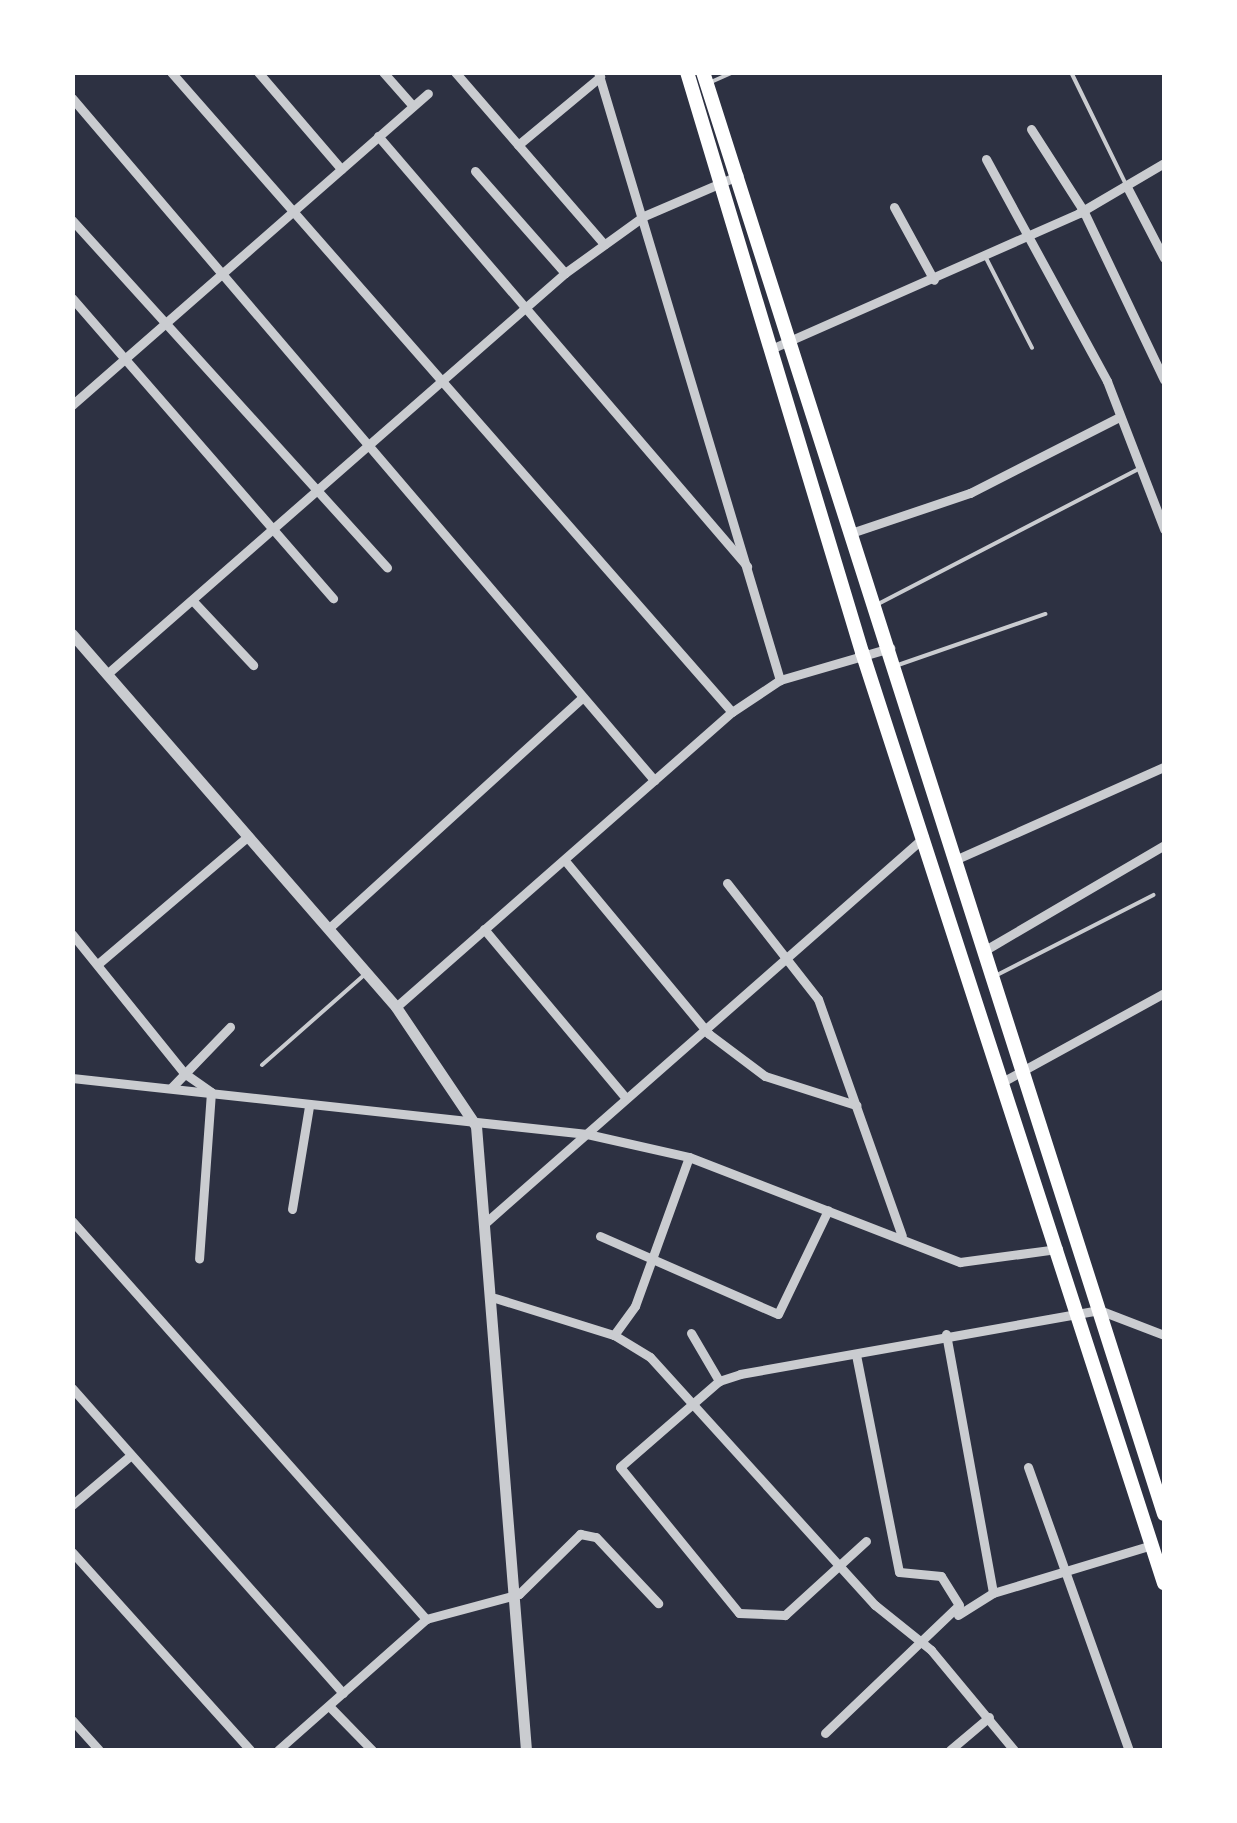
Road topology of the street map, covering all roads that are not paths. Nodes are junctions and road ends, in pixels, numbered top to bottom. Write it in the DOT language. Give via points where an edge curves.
graph roads {
  1 [pos="171,72"];
  2 [pos="258,72"];
  3 [pos="383,72"];
  4 [pos="455,72"];
  5 [pos="687,72"];
  6 [pos="733,72"];
  7 [pos="1072,72"];
  8 [pos="599,75"];
  9 [pos="705,78"];
  10 [pos="428,93"];
  11 [pos="72,98"];
  12 [pos="412,106"];
  13 [pos="1031,129"];
  14 [pos="378,136"];
  15 [pos="518,146"];
  16 [pos="986,159"];
  17 [pos="1164,163"];
  18 [pos="341,169"];
  19 [pos="474,171"];
  20 [pos="739,175"];
  21 [pos="720,182"];
  22 [pos="1126,185"];
  23 [pos="894,207"];
  24 [pos="1083,210"];
  25 [pos="293,211"];
  26 [pos="644,216"];
  27 [pos="72,220"];
  28 [pos="1025,236"];
  29 [pos="604,244"];
  30 [pos="984,256"];
  31 [pos="1164,258"];
  32 [pos="565,273"];
  33 [pos="217,278"];
  34 [pos="934,280"];
  35 [pos="72,298"];
  36 [pos="520,311"];
  37 [pos="165,324"];
  38 [pos="786,344"];
  39 [pos="1032,348"];
  40 [pos="771,350"];
  41 [pos="125,358"];
  42 [pos="1164,380"];
  43 [pos="442,381"];
  44 [pos="72,405"];
  45 [pos="1119,417"];
  46 [pos="366,450"];
  47 [pos="1137,470"];
  48 [pos="316,492"];
  49 [pos="1164,529"];
  50 [pos="275,530"];
  51 [pos="851,533"];
  52 [pos="387,568"];
  53 [pos="748,568"];
  54 [pos="334,598"];
  55 [pos="193,600"];
  56 [pos="875,606"];
  57 [pos="1044,614"];
  58 [pos="72,634"];
  59 [pos="890,648"];
  60 [pos="862,652"];
  61 [pos="253,665"];
  62 [pos="894,667"];
  63 [pos="107,674"];
  64 [pos="780,680"];
  65 [pos="582,698"];
  66 [pos="732,712"];
  67 [pos="1164,767"];
  68 [pos="654,780"];
  69 [pos="926,835"];
  70 [pos="248,836"];
  71 [pos="1164,844"];
  72 [pos="957,860"];
  73 [pos="566,863"];
  74 [pos="727,883"];
  75 [pos="1153,895"];
  76 [pos="328,928"];
  77 [pos="484,929"];
  78 [pos="72,934"];
  79 [pos="987,949"];
  80 [pos="790,956"];
  81 [pos="99,964"];
  82 [pos="367,973"];
  83 [pos="995,976"];
  84 [pos="1164,992"];
  85 [pos="396,1007"];
  86 [pos="230,1027"];
  87 [pos="708,1034"];
  88 [pos="262,1065"];
  89 [pos="1023,1070"];
  90 [pos="184,1073"];
  91 [pos="72,1078"];
  92 [pos="1004,1081"];
  93 [pos="171,1088"];
  94 [pos="211,1092"];
  95 [pos="624,1096"];
  96 [pos="856,1105"];
  97 [pos="309,1106"];
  98 [pos="476,1126"];
  99 [pos="587,1134"];
  100 [pos="689,1158"];
  101 [pos="292,1210"];
  102 [pos="828,1210"];
  103 [pos="72,1220"];
  104 [pos="484,1224"];
  105 [pos="600,1236"];
  106 [pos="902,1236"];
  107 [pos="1060,1249"];
  108 [pos="199,1259"];
  109 [pos="652,1260"];
  110 [pos="495,1298"];
  111 [pos="1099,1310"];
  112 [pos="1079,1314"];
  113 [pos="691,1333"];
  114 [pos="946,1334"];
  115 [pos="614,1335"];
  116 [pos="1164,1335"];
  117 [pos="856,1354"];
  118 [pos="720,1381"];
  119 [pos="72,1388"];
  120 [pos="695,1406"];
  121 [pos="131,1455"];
  122 [pos="1028,1467"];
  123 [pos="72,1506"];
  124 [pos="1164,1514"];
  125 [pos="866,1541"];
  126 [pos="1152,1545"];
  127 [pos="72,1552"];
  128 [pos="838,1564"];
  129 [pos="1069,1575"];
  130 [pos="1164,1583"];
  131 [pos="994,1593"];
  132 [pos="519,1594"];
  133 [pos="658,1603"];
  134 [pos="958,1615"];
  135 [pos="426,1619"];
  136 [pos="924,1643"];
  137 [pos="343,1693"];
  138 [pos="328,1706"];
  139 [pos="990,1717"];
  140 [pos="72,1720"];
  141 [pos="824,1733"];
  142 [pos="99,1750"];
  143 [pos="250,1750"];
  144 [pos="278,1750"];
  145 [pos="372,1750"];
  146 [pos="526,1750"];
  147 [pos="950,1750"];
  148 [pos="1014,1750"];
  149 [pos="1129,1750"];
  1 -- 25 [label="street"];
  2 -- 18 [label="street"];
  3 -- 12 [label="street"];
  4 -- 15 [label="street"];
  5 -- 21 [label="main road"];
  6 -- 9 [label="lane"];
  7 -- 22 [label="lane"];
  8 -- 15 [label="street"];
  8 -- 26 [label="street"];
  9 -- 20 [label="main road"];
  10 -- 12 [label="street"];
  11 -- 33 [label="street"];
  12 -- 14 [label="street"];
  13 -- 24 [label="street"];
  14 -- 18 [label="street"];
  14 -- 36 [label="street"];
  15 -- 29 [label="street"];
  16 -- 28 [label="street"];
  17 -- 22 [label="street"];
  18 -- 25 [label="street"];
  19 -- 32 [label="street"];
  20 -- 21 [label="street"];
  20 -- 38 [label="main road"];
  21 -- 26 [label="street"];
  21 -- 40 [label="main road"];
  22 -- 24 [label="street"];
  22 -- 31 [label="street"];
  23 -- 34 [label="street"];
  24 -- 28 [label="street"];
  24 -- 42 [label="street"];
  25 -- 33 [label="street"];
  25 -- 43 [label="street"];
  26 -- 29 [label="street"];
  26 -- 53 [label="street"];
  27 -- 37 [label="street"];
  28 -- 30 [label="street"];
  28 -- 45 [label="street"];
  29 -- 32 [label="street"];
  30 -- 34 [label="street"];
  30 -- 39 [label="lane"];
  32 -- 36 [label="street"];
  33 -- 37 [label="street"];
  33 -- 46 [label="street"];
  34 -- 38 [label="street"];
  35 -- 41 [label="street"];
  36 -- 43 [label="street"];
  36 -- 53 [label="street"];
  37 -- 41 [label="street"];
  37 -- 48 [label="street"];
  38 -- 40 [label="street"];
  38 -- 51 [label="main road"];
  40 -- 60 [label="main road"];
  41 -- 44 [label="street"];
  41 -- 50 [label="street"];
  43 -- 46 [label="street"];
  43 -- 66 [label="street"];
  45 -- 47 [label="street"];
  45 -- 51 [label="street" via="970,493"];
  46 -- 48 [label="street"];
  46 -- 65 [label="street"];
  47 -- 49 [label="street"];
  47 -- 56 [label="lane"];
  48 -- 50 [label="street"];
  48 -- 52 [label="street"];
  50 -- 54 [label="street"];
  50 -- 55 [label="street"];
  51 -- 56 [label="main road"];
  53 -- 64 [label="street"];
  55 -- 61 [label="street"];
  55 -- 63 [label="street"];
  56 -- 59 [label="main road"];
  57 -- 62 [label="lane"];
  58 -- 63 [label="street"];
  59 -- 60 [label="street"];
  59 -- 62 [label="main road"];
  60 -- 64 [label="street"];
  60 -- 69 [label="main road"];
  62 -- 72 [label="main road"];
  63 -- 70 [label="street"];
  64 -- 66 [label="street"];
  65 -- 68 [label="street"];
  65 -- 76 [label="street"];
  66 -- 68 [label="street"];
  67 -- 72 [label="street"];
  68 -- 73 [label="street"];
  69 -- 80 [label="street"];
  69 -- 92 [label="main road"];
  70 -- 76 [label="street"];
  70 -- 81 [label="street"];
  71 -- 79 [label="street"];
  72 -- 79 [label="main road"];
  73 -- 77 [label="street"];
  73 -- 87 [label="street"];
  74 -- 80 [label="street"];
  75 -- 83 [label="lane"];
  76 -- 82 [label="street"];
  77 -- 85 [label="street"];
  77 -- 95 [label="street"];
  78 -- 81 [label="street"];
  79 -- 83 [label="main road"];
  80 -- 87 [label="street"];
  80 -- 96 [label="street" via="818,999"];
  81 -- 90 [label="street"];
  82 -- 85 [label="street"];
  82 -- 88 [label="lane"];
  83 -- 89 [label="main road"];
  84 -- 89 [label="street"];
  85 -- 98 [label="street"];
  86 -- 90 [label="street"];
  87 -- 95 [label="street"];
  87 -- 96 [label="street" via="765,1076"];
  89 -- 92 [label="street"];
  89 -- 111 [label="main road"];
  90 -- 93 [label="street"];
  90 -- 94 [label="street"];
  91 -- 93 [label="street"];
  92 -- 107 [label="main road"];
  93 -- 94 [label="street"];
  94 -- 97 [label="street"];
  94 -- 108 [label="street"];
  95 -- 99 [label="street"];
  96 -- 106 [label="street"];
  97 -- 98 [label="street"];
  97 -- 101 [label="street"];
  98 -- 99 [label="street"];
  98 -- 104 [label="street"];
  99 -- 100 [label="street"];
  99 -- 104 [label="street"];
  100 -- 102 [label="street"];
  100 -- 109 [label="street"];
  102 -- 106 [label="street"];
  102 -- 109 [label="street" via="778,1314"];
  103 -- 135 [label="street"];
  104 -- 110 [label="street"];
  105 -- 109 [label="street"];
  106 -- 107 [label="street" via="960,1262"];
  107 -- 112 [label="main road"];
  109 -- 115 [label="street"];
  110 -- 115 [label="street"];
  110 -- 132 [label="street"];
  111 -- 112 [label="street"];
  111 -- 116 [label="street"];
  111 -- 124 [label="main road"];
  112 -- 114 [label="street"];
  112 -- 126 [label="main road"];
  113 -- 118 [label="street"];
  114 -- 117 [label="street"];
  114 -- 131 [label="street"];
  115 -- 120 [label="street" via="650,1357"];
  117 -- 118 [label="street"];
  117 -- 134 [label="street" via="898,1572 941,1576"];
  118 -- 120 [label="street"];
  119 -- 121 [label="street"];
  120 -- 128 [label="street"];
  120 -- 128 [label="street" via="621,1472 739,1613 785,1615"];
  121 -- 123 [label="street"];
  121 -- 137 [label="street"];
  122 -- 129 [label="street"];
  125 -- 128 [label="street"];
  126 -- 129 [label="street"];
  126 -- 130 [label="main road"];
  127 -- 143 [label="street"];
  128 -- 136 [label="street"];
  129 -- 131 [label="street"];
  129 -- 149 [label="street"];
  131 -- 134 [label="street"];
  132 -- 133 [label="street" via="586,1532"];
  132 -- 135 [label="street"];
  132 -- 146 [label="street"];
  134 -- 136 [label="street"];
  135 -- 137 [label="street"];
  136 -- 139 [label="street"];
  136 -- 141 [label="street"];
  137 -- 138 [label="street"];
  138 -- 144 [label="street"];
  138 -- 145 [label="street"];
  139 -- 147 [label="street"];
  139 -- 148 [label="street"];
  140 -- 142 [label="street"];
}
